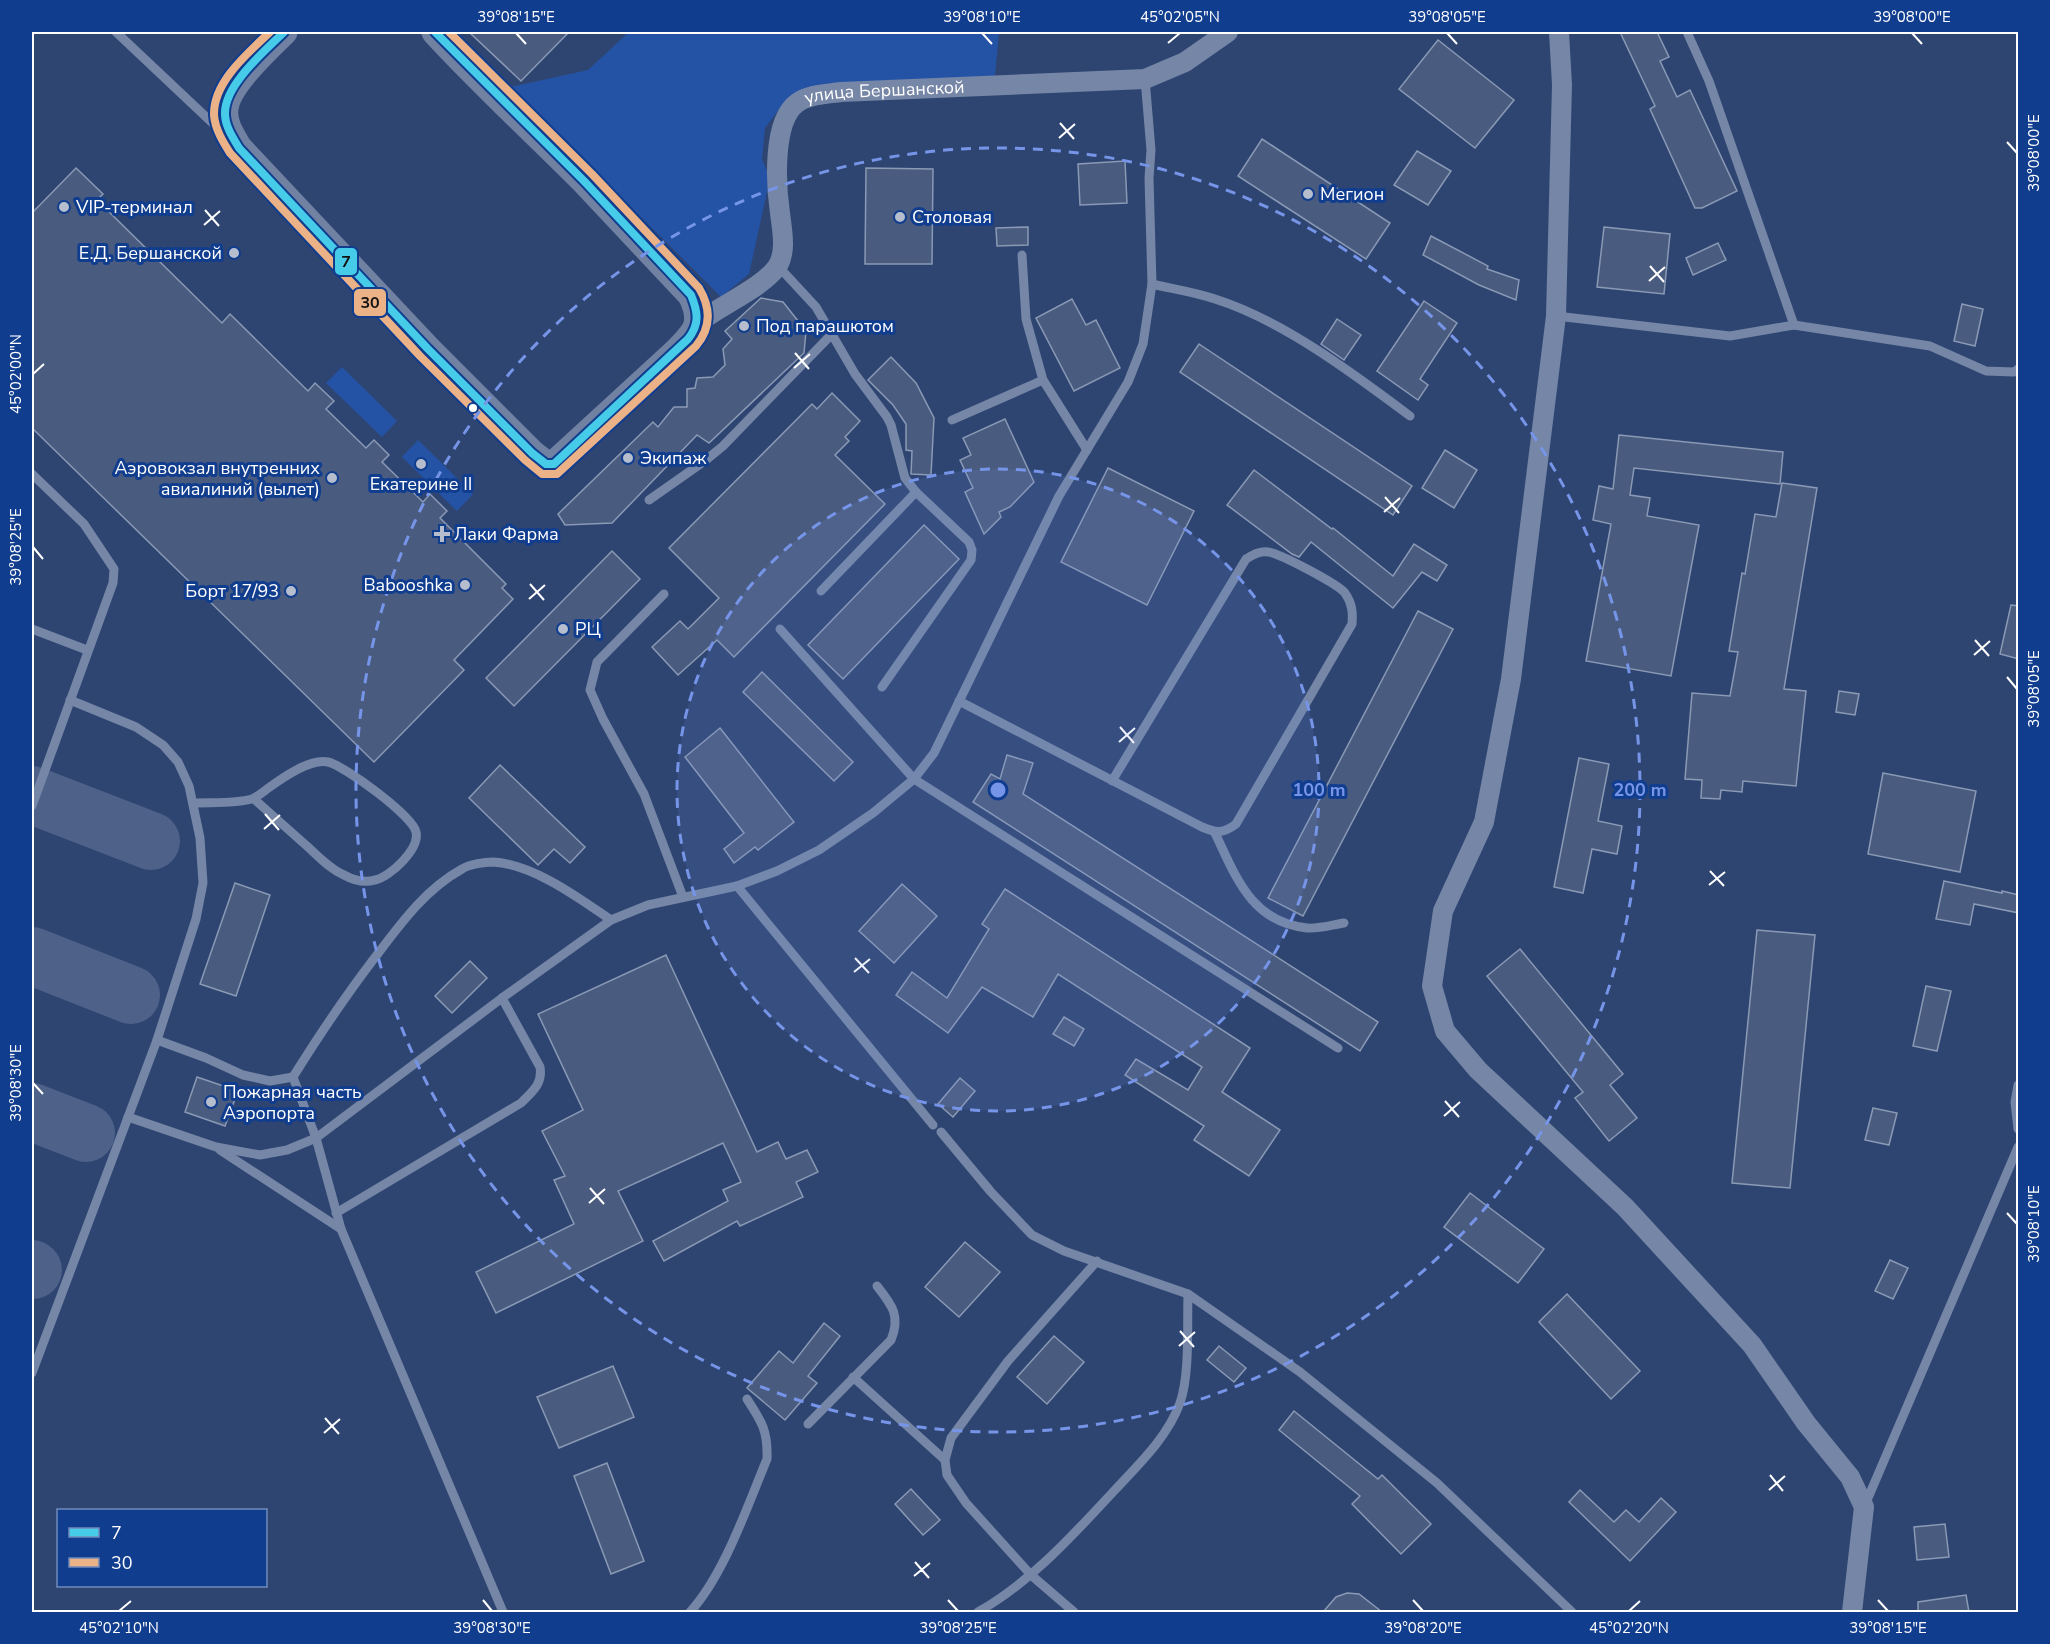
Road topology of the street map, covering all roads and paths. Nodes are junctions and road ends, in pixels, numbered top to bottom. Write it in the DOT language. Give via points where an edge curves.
graph roads {
  1 [pos="116,32"];
  2 [pos="284,32"];
  3 [pos="435,32"];
  4 [pos="1228,32"];
  5 [pos="1559,32"];
  6 [pos="1687,32"];
  7 [pos="1145,79"];
  8 [pos="239,148"];
  9 [pos="1022,255"];
  10 [pos="778,266"];
  11 [pos="1152,284"];
  12 [pos="1556,316"];
  13 [pos="698,323"];
  14 [pos="1794,325"];
  15 [pos="831,335"];
  16 [pos="2019,369"];
  17 [pos="1043,380"];
  18 [pos="1410,416"];
  19 [pos="952,420"];
  20 [pos="1087,450"];
  21 [pos="32,474"];
  22 [pos="916,492"];
  23 [pos="649,500"];
  24 [pos="821,591"];
  25 [pos="664,594"];
  26 [pos="32,629"];
  27 [pos="780,629"];
  28 [pos="87,650"];
  29 [pos="882,687"];
  30 [pos="70,700"];
  31 [pos="959,700"];
  32 [pos="914,779"];
  33 [pos="1112,781"];
  34 [pos="254,799"];
  35 [pos="193,803"];
  36 [pos="32,806"];
  37 [pos="1215,833"];
  38 [pos="737,886"];
  39 [pos="683,897"];
  40 [pos="611,920"];
  41 [pos="1344,923"];
  42 [pos="502,998"];
  43 [pos="157,1040"];
  44 [pos="1338,1048"];
  45 [pos="292,1077"];
  46 [pos="2019,1085"];
  47 [pos="128,1117"];
  48 [pos="933,1125"];
  49 [pos="2019,1129"];
  50 [pos="941,1132"];
  51 [pos="316,1138"];
  52 [pos="216,1148"];
  53 [pos="2019,1148"];
  54 [pos="336,1213"];
  55 [pos="341,1229"];
  56 [pos="1097,1261"];
  57 [pos="877,1286"];
  58 [pos="1188,1294"];
  59 [pos="32,1372"];
  60 [pos="853,1377"];
  61 [pos="747,1399"];
  62 [pos="808,1424"];
  63 [pos="945,1460"];
  64 [pos="1864,1507"];
  65 [pos="1031,1575"];
  66 [pos="503,1612"];
  67 [pos="690,1612"];
  68 [pos="978,1612"];
  69 [pos="1074,1612"];
  70 [pos="1572,1612"];
  71 [pos="1852,1612"];
  1 -- 8 [label="lane"];
  2 -- 8 [label="main road" via="235,84 225,108 228,127"];
  3 -- 13 [label="main road" via="691,295"];
  4 -- 7 [label="street, улица Бершанской" via="1185,62"];
  5 -- 12 [label="street" via="1562,85"];
  6 -- 14 [label="lane"];
  7 -- 10 [label="street, улица Бершанской" via="841,92 797,102 779,137 777,195 784,242"];
  7 -- 11 [label="lane" via="1151,150"];
  8 -- 13 [label="main road" via="428,349 546,464 561,459 675,354"];
  9 -- 17 [label="lane" via="1026,319"];
  10 -- 13 [label="street" via="763,282"];
  10 -- 15 [label="lane" via="816,307"];
  11 -- 18 [label="lane" via="1215,299 1261,318 1350,372"];
  11 -- 20 [label="lane" via="1143,344 1128,382"];
  12 -- 14 [label="lane" via="1730,336"];
  12 -- 64 [label="street" via="1509,690 1484,822 1443,911 1432,986 1445,1031 1478,1070 1625,1207 1752,1345 1806,1423 1850,1476"];
  14 -- 16 [label="lane" via="1930,346 1986,370"];
  15 -- 22 [label="lane" via="887,417 903,471"];
  15 -- 23 [label="lane" via="723,446"];
  17 -- 19 [label="lane"];
  17 -- 20 [label="lane"];
  20 -- 31 [label="lane" via="1059,496"];
  21 -- 28 [label="lane" via="84,524 114,569 113,583"];
  22 -- 24 [label="lane"];
  22 -- 29 [label="lane" via="969,542 971,560"];
  25 -- 39 [label="lane" via="597,662 590,690 644,794"];
  26 -- 28 [label="lane"];
  27 -- 32 [label="lane"];
  28 -- 30 [label="lane"];
  30 -- 35 [label="lane" via="136,727 163,744 178,762"];
  30 -- 36 [label="lane"];
  31 -- 32 [label="lane" via="934,753"];
  31 -- 33 [label="lane"];
  32 -- 38 [label="lane" via="819,850"];
  32 -- 44 [label="lane"];
  33 -- 37 [label="lane"];
  33 -- 37 [label="lane" via="1246,559 1265,551 1278,554 1343,591 1353,609 1352,624 1236,824"];
  34 -- 34 [label="lane" via="284,777 315,762 328,762 349,771 406,818 415,827 416,844 411,854 382,878 361,881 335,871"];
  34 -- 35 [label="lane"];
  35 -- 43 [label="lane" via="203,883 196,919"];
  37 -- 41 [label="lane" via="1243,889 1265,915 1309,928"];
  38 -- 39 [label="lane"];
  38 -- 48 [label="lane"];
  39 -- 40 [label="lane" via="648,905"];
  40 -- 42 [label="lane"];
  40 -- 45 [label="lane" via="564,888 511,864 490,862 464,867 405,916 330,1017"];
  42 -- 51 [label="lane"];
  42 -- 54 [label="lane" via="540,1067 538,1085 521,1103"];
  43 -- 45 [label="lane" via="243,1075 270,1081"];
  43 -- 47 [label="lane"];
  45 -- 51 [label="lane"];
  46 -- 49 [label="lane" via="2015,1102"];
  47 -- 52 [label="lane"];
  47 -- 59 [label="lane"];
  50 -- 56 [label="lane" via="1032,1235"];
  51 -- 52 [label="lane" via="287,1150 260,1155"];
  51 -- 54 [label="lane"];
  52 -- 55 [label="lane"];
  53 -- 64 [label="lane"];
  54 -- 55 [label="lane"];
  55 -- 66 [label="lane"];
  56 -- 58 [label="lane"];
  56 -- 63 [label="lane" via="1008,1361 951,1438"];
  57 -- 60 [label="lane" via="896,1315 896,1329 891,1340"];
  58 -- 65 [label="lane" via="1185,1376 1181,1401 1171,1424 1152,1450"];
  58 -- 70 [label="lane" via="1300,1372 1437,1483"];
  60 -- 62 [label="lane"];
  60 -- 63 [label="lane"];
  61 -- 67 [label="lane" via="764,1426 767,1459 718,1574"];
  63 -- 65 [label="lane" via="947,1476 966,1503"];
  64 -- 71 [label="street"];
  65 -- 68 [label="lane"];
  65 -- 69 [label="lane"];
}
